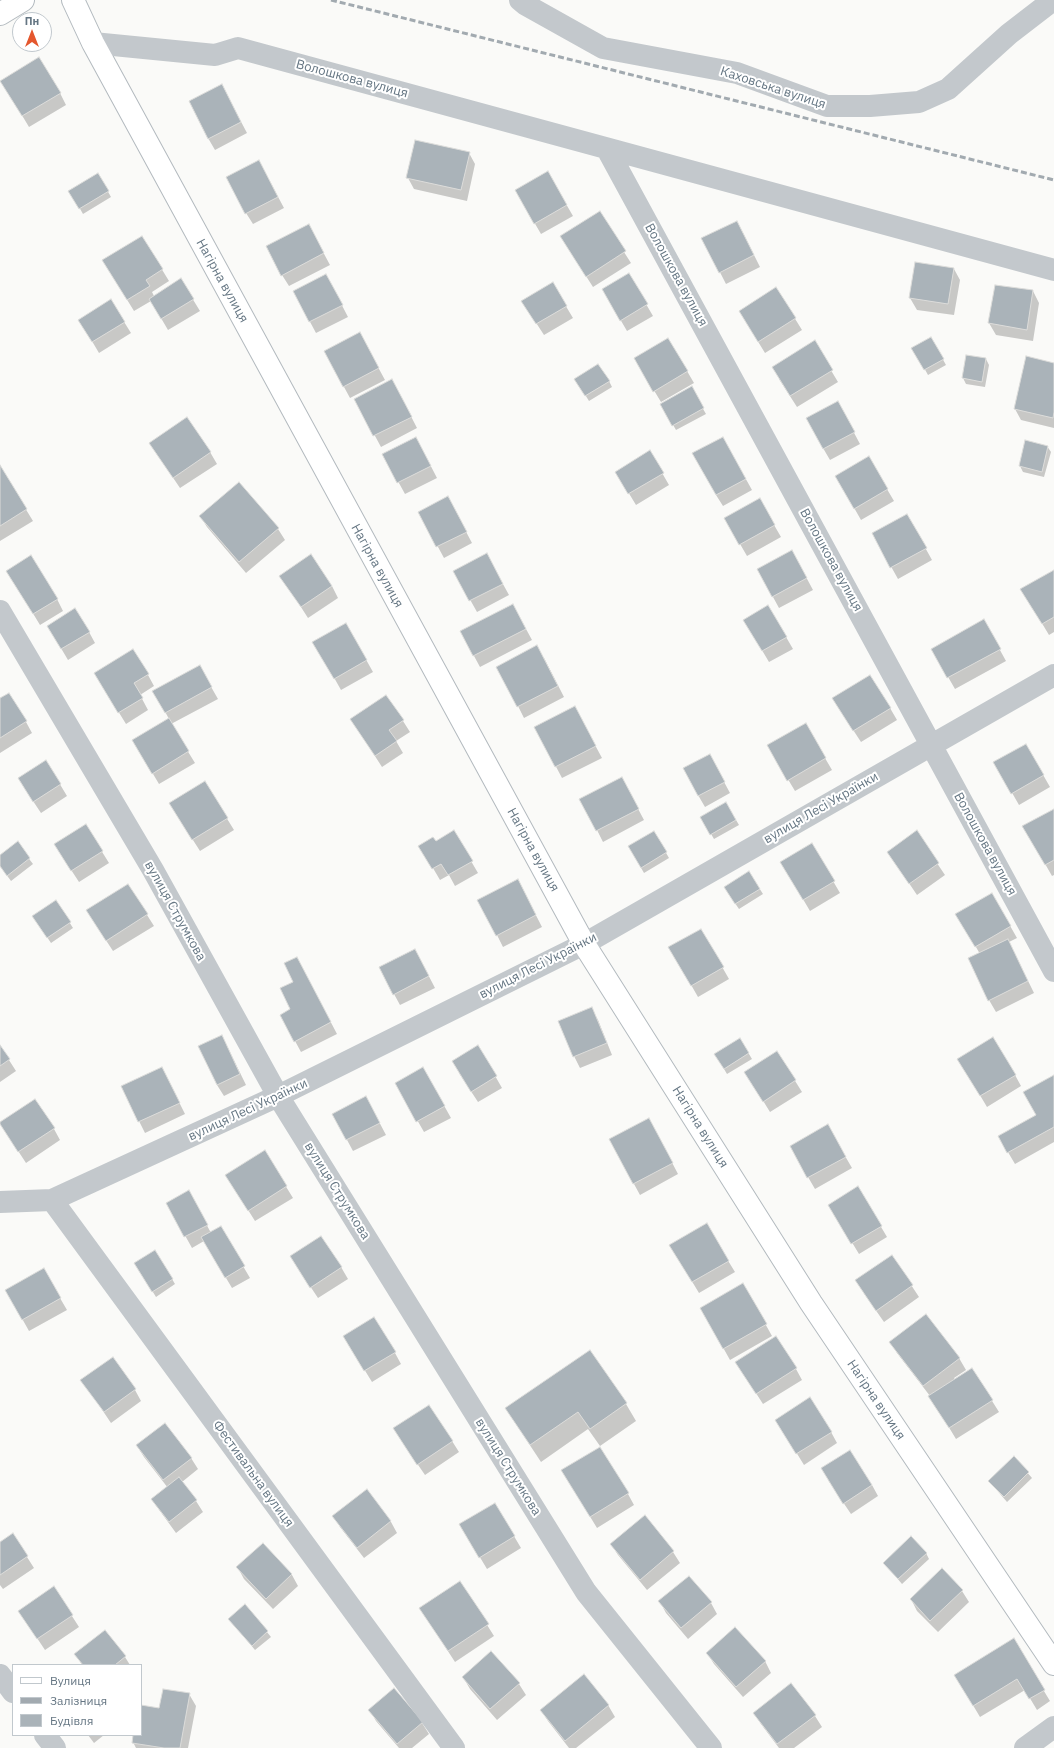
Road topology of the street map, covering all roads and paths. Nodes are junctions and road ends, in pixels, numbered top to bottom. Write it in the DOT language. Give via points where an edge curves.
graph roads {
  1 [pos="23,0"];
  2 [pos="73,0"];
  3 [pos="520,0"];
  4 [pos="1053,0"];
  5 [pos="0,14"];
  6 [pos="93,43"];
  7 [pos="607,149"];
  8 [pos="1054,270"];
  9 [pos="0,611"];
  10 [pos="1054,675"];
  11 [pos="931,745"];
  12 [pos="584,944"];
  13 [pos="1054,971"];
  14 [pos="278,1096"];
  15 [pos="52,1200"];
  16 [pos="0,1202"];
  17 [pos="1054,1664"];
  18 [pos="0,1675"];
  19 [pos="12,1691"];
  20 [pos="1054,1727"];
  21 [pos="46,1736"];
  22 [pos="55,1748"];
  23 [pos="454,1748"];
  24 [pos="711,1748"];
  25 [pos="1026,1748"];
  1 -- 5 [label="street"];
  2 -- 6 [label="street, Нагірна вулиця"];
  3 -- 4 [label="street, Каховська вулиця" via="603,48 737,74 827,106 919,102 948,89 1009,34"];
  6 -- 7 [label="street, Волошкова вулиця" via="215,55 238,48"];
  6 -- 12 [label="street, Нагірна вулиця"];
  7 -- 8 [label="street, Волошкова вулиця"];
  7 -- 11 [label="street, Волошкова вулиця"];
  9 -- 14 [label="street, вулиця Струмкова" via="153,870"];
  10 -- 11 [label="street, вулиця Лесі Українки"];
  11 -- 12 [label="street, вулиця Лесі Українки"];
  11 -- 13 [label="street, Волошкова вулиця"];
  12 -- 14 [label="street, вулиця Лесі Українки"];
  12 -- 17 [label="street, Нагірна вулиця" via="811,1303"];
  14 -- 15 [label="street, вулиця Лесі Українки"];
  14 -- 24 [label="street, вулиця Струмкова" via="586,1592"];
  15 -- 16 [label="street, вулиця Лесі Українки"];
  15 -- 23 [label="street, Фестивальна вулиця"];
  18 -- 19 [label="street"];
  20 -- 25 [label="street"];
  21 -- 22 [label="street"];
}
